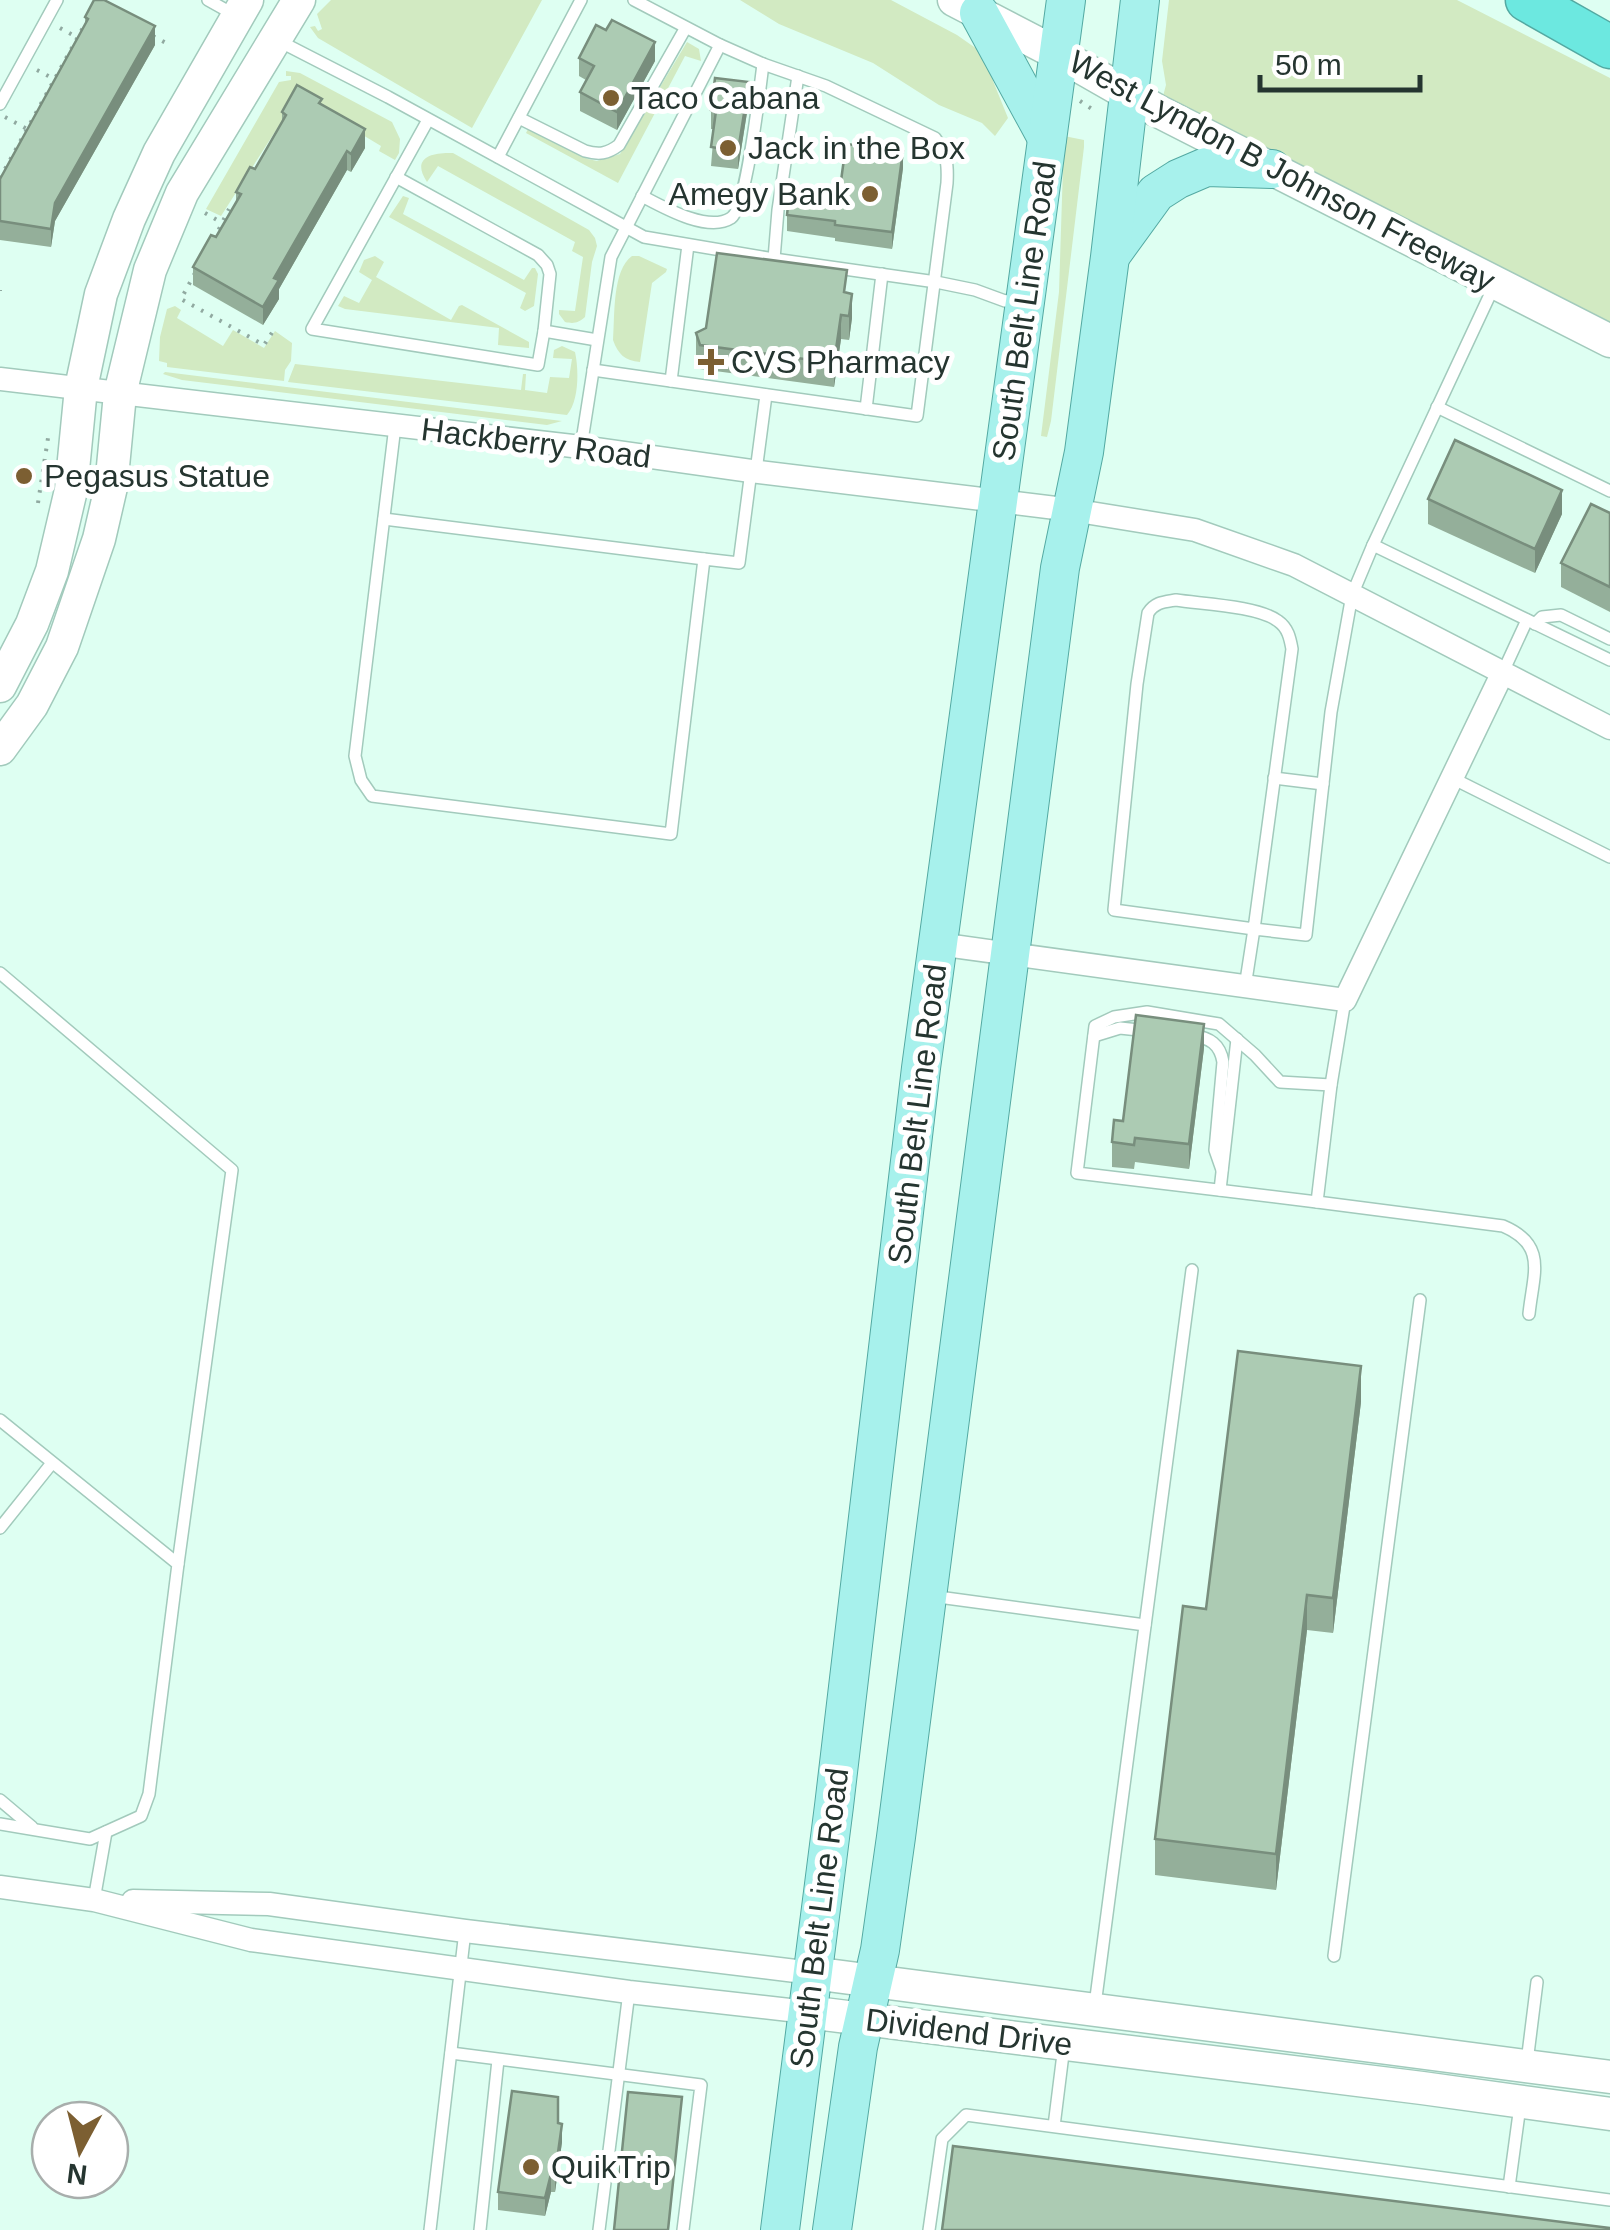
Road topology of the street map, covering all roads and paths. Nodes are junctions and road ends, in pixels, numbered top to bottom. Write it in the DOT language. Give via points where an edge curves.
graph roads {
  1 [pos="57,0"];
  2 [pos="208,0"];
  3 [pos="299,0"];
  4 [pos="581,0"];
  5 [pos="634,0"];
  6 [pos="1066,0"];
  7 [pos="1140,0"];
  8 [pos="1527,0"];
  9 [pos="967,7"];
  10 [pos="242,8"];
  11 [pos="87,22"];
  12 [pos="684,29"];
  13 [pos="154,36"];
  14 [pos="276,40"];
  15 [pos="168,44"];
  16 [pos="720,46"];
  17 [pos="1610,47"];
  18 [pos="1058,54"];
  19 [pos="764,64"];
  20 [pos="798,76"];
  21 [pos="1129,95"];
  22 [pos="0,104"];
  23 [pos="0,115"];
  24 [pos="519,118"];
  25 [pos="428,120"];
  26 [pos="27,129"];
  27 [pos="1047,138"];
  28 [pos="498,157"];
  29 [pos="1272,169"];
  30 [pos="2,170"];
  31 [pos="396,177"];
  32 [pos="0,178"];
  33 [pos="642,196"];
  34 [pos="229,210"];
  35 [pos="202,211"];
  36 [pos="222,223"];
  37 [pos="625,228"];
  38 [pos="214,238"];
  39 [pos="688,245"];
  40 [pos="1110,257"];
  41 [pos="774,259"];
  42 [pos="198,269"];
  43 [pos="882,274"];
  44 [pos="936,282"];
  45 [pos="1496,283"];
  46 [pos="1025,298"];
  47 [pos="275,328"];
  48 [pos="544,331"];
  49 [pos="597,340"];
  50 [pos="1610,342"];
  51 [pos="593,370"];
  52 [pos="0,379"];
  53 [pos="671,381"];
  54 [pos="81,388"];
  55 [pos="120,394"];
  56 [pos="766,394"];
  57 [pos="1438,407"];
  58 [pos="866,409"];
  59 [pos="395,426"];
  60 [pos="49,433"];
  61 [pos="582,447"];
  62 [pos="754,471"];
  63 [pos="1610,491"];
  64 [pos="998,502"];
  65 [pos="37,510"];
  66 [pos="1072,510"];
  67 [pos="384,520"];
  68 [pos="1372,545"];
  69 [pos="704,559"];
  70 [pos="1352,595"];
  71 [pos="1531,622"];
  72 [pos="1610,640"];
  73 [pos="1610,660"];
  74 [pos="1503,672"];
  75 [pos="0,686"];
  76 [pos="1610,728"];
  77 [pos="0,749"];
  78 [pos="1274,778"];
  79 [pos="1452,778"];
  80 [pos="1322,784"];
  81 [pos="1610,857"];
  82 [pos="1254,929"];
  83 [pos="938,944"];
  84 [pos="1010,954"];
  85 [pos="0,973"];
  86 [pos="1245,987"];
  87 [pos="1346,1000"];
  88 [pos="1158,1032"];
  89 [pos="1178,1034"];
  90 [pos="1094,1036"];
  91 [pos="1238,1039"];
  92 [pos="1331,1084"];
  93 [pos="1222,1170"];
  94 [pos="1220,1190"];
  95 [pos="1318,1202"];
  96 [pos="1192,1270"];
  97 [pos="1420,1300"];
  98 [pos="1530,1314"];
  99 [pos="0,1420"];
  100 [pos="52,1463"];
  101 [pos="0,1528"];
  102 [pos="178,1564"];
  103 [pos="926,1595"];
  104 [pos="1145,1625"];
  105 [pos="0,1800"];
  106 [pos="0,1824"];
  107 [pos="36,1830"];
  108 [pos="106,1832"];
  109 [pos="0,1886"];
  110 [pos="94,1900"];
  111 [pos="466,1931"];
  112 [pos="1334,1956"];
  113 [pos="461,1969"];
  114 [pos="812,1973"];
  115 [pos="873,1981"];
  116 [pos="1537,1982"];
  117 [pos="629,1992"];
  118 [pos="1094,2010"];
  119 [pos="807,2012"];
  120 [pos="864,2019"];
  121 [pos="1064,2044"];
  122 [pos="451,2054"];
  123 [pos="498,2060"];
  124 [pos="1526,2066"];
  125 [pos="618,2074"];
  126 [pos="1610,2077"];
  127 [pos="1521,2102"];
  128 [pos="1610,2114"];
  129 [pos="1054,2126"];
  130 [pos="1510,2186"];
  131 [pos="1610,2200"];
  132 [pos="430,2230"];
  133 [pos="480,2230"];
  134 [pos="599,2230"];
  135 [pos="684,2230"];
  136 [pos="780,2230"];
  137 [pos="832,2230"];
  138 [pos="929,2230"];
  1 -- 22 [label="lane"];
  2 -- 10 [label="lane"];
  3 -- 14 [label="street"];
  4 -- 24 [label="lane"];
  5 -- 12 [label="lane"];
  6 -- 18 [label="main road, South Belt Line Road"];
  7 -- 21 [label="main road, South Belt Line Road"];
  8 -- 17 [label="highway"];
  9 -- 18 [label="street, West Lyndon B Johnson Freeway"];
  9 -- 27 [label="main road"];
  10 -- 14 [label="street"];
  10 -- 54 [label="street" via="128,219 101,294"];
  11 -- 26 [label="path"];
  12 -- 16 [label="lane"];
  12 -- 24 [label="lane" via="612,151 595,154"];
  13 -- 15 [label="path"];
  14 -- 25 [label="lane"];
  14 -- 55 [label="street" via="168,224"];
  16 -- 19 [label="lane"];
  16 -- 33 [label="lane"];
  18 -- 21 [label="street, West Lyndon B Johnson Freeway"];
  18 -- 27 [label="main road, South Belt Line Road"];
  19 -- 20 [label="lane"];
  19 -- 33 [label="lane" via="736,214 718,222 696,220"];
  20 -- 41 [label="lane"];
  20 -- 44 [label="lane" via="936,138 948,163"];
  21 -- 29 [label="street, West Lyndon B Johnson Freeway"];
  21 -- 40 [label="main road, South Belt Line Road"];
  23 -- 26 [label="path"];
  24 -- 28 [label="lane"];
  25 -- 28 [label="lane"];
  25 -- 31 [label="lane"];
  26 -- 30 [label="path"];
  27 -- 46 [label="main road, South Belt Line Road"];
  28 -- 37 [label="lane"];
  29 -- 40 [label="main road" via="1206,167 1178,179 1156,193"];
  29 -- 45 [label="street, West Lyndon B Johnson Freeway"];
  30 -- 32 [label="path"];
  31 -- 48 [label="lane" via="547,265"];
  31 -- 48 [label="lane" via="312,328 538,365"];
  33 -- 37 [label="lane"];
  34 -- 36 [label="path"];
  35 -- 36 [label="path"];
  36 -- 38 [label="path"];
  37 -- 39 [label="lane"];
  37 -- 49 [label="lane" via="611,257"];
  39 -- 41 [label="lane"];
  39 -- 53 [label="lane"];
  40 -- 66 [label="main road, South Belt Line Road"];
  41 -- 43 [label="lane"];
  42 -- 47 [label="path" via="181,299 264,346"];
  43 -- 44 [label="lane"];
  43 -- 58 [label="lane"];
  44 -- 46 [label="lane" via="1004,302"];
  44 -- 58 [label="lane" via="918,416"];
  45 -- 50 [label="street, West Lyndon B Johnson Freeway"];
  45 -- 57 [label="lane"];
  46 -- 64 [label="main road, South Belt Line Road"];
  48 -- 49 [label="lane"];
  49 -- 51 [label="lane"];
  51 -- 53 [label="lane"];
  51 -- 61 [label="lane"];
  52 -- 54 [label="street, Hackberry Road"];
  53 -- 56 [label="lane"];
  54 -- 55 [label="street, Hackberry Road"];
  54 -- 75 [label="street" via="71,490 52,571"];
  55 -- 59 [label="street, Hackberry Road"];
  55 -- 77 [label="street" via="111,486 83,590 32,705"];
  56 -- 58 [label="lane"];
  56 -- 62 [label="lane"];
  57 -- 63 [label="lane"];
  57 -- 68 [label="lane"];
  59 -- 61 [label="street, Hackberry Road"];
  59 -- 67 [label="lane"];
  60 -- 65 [label="path"];
  61 -- 62 [label="street, Hackberry Road"];
  62 -- 64 [label="street, Hackberry Road"];
  62 -- 69 [label="lane" via="739,563"];
  64 -- 66 [label="street, Hackberry Road"];
  64 -- 83 [label="main road, South Belt Line Road"];
  66 -- 70 [label="street, Hackberry Road" via="1195,530 1294,565"];
  66 -- 84 [label="main road, South Belt Line Road"];
  67 -- 69 [label="lane"];
  67 -- 69 [label="lane" via="355,756 372,796 652,832 671,834"];
  68 -- 70 [label="lane"];
  68 -- 71 [label="lane"];
  70 -- 74 [label="street, Hackberry Road"];
  70 -- 80 [label="lane"];
  71 -- 72 [label="lane" via="1560,615"];
  71 -- 73 [label="lane"];
  71 -- 74 [label="lane"];
  74 -- 76 [label="street, Hackberry Road"];
  74 -- 79 [label="street"];
  78 -- 80 [label="lane"];
  78 -- 82 [label="lane"];
  78 -- 82 [label="lane" via="1292,649 1287,630 1260,612 1176,600 1152,606 1136,684 1114,910"];
  79 -- 81 [label="lane"];
  79 -- 87 [label="street"];
  80 -- 82 [label="lane" via="1306,935"];
  82 -- 86 [label="lane"];
  83 -- 84 [label="street"];
  83 -- 114 [label="main road, South Belt Line Road"];
  84 -- 86 [label="street"];
  84 -- 103 [label="main road, South Belt Line Road"];
  85 -- 102 [label="lane" via="232,1170"];
  86 -- 87 [label="street"];
  87 -- 92 [label="lane"];
  88 -- 90 [label="lane" via="1120,1028"];
  89 -- 93 [label="lane" via="1214,1041 1221,1051 1216,1150"];
  90 -- 91 [label="lane" via="1095,1026 1114,1017 1147,1012 1219,1024"];
  90 -- 94 [label="lane" via="1077,1173"];
  91 -- 92 [label="lane" via="1280,1082"];
  91 -- 93 [label="lane"];
  92 -- 95 [label="lane"];
  93 -- 94 [label="lane"];
  94 -- 95 [label="lane"];
  95 -- 98 [label="lane" via="1523,1234 1535,1255"];
  96 -- 104 [label="lane"];
  97 -- 112 [label="lane"];
  99 -- 100 [label="lane"];
  100 -- 101 [label="lane"];
  100 -- 102 [label="lane"];
  102 -- 108 [label="lane" via="150,1794 141,1816"];
  103 -- 104 [label="lane"];
  103 -- 115 [label="main road, South Belt Line Road"];
  104 -- 118 [label="lane"];
  105 -- 107 [label="lane"];
  106 -- 107 [label="lane"];
  107 -- 108 [label="lane" via="90,1839"];
  108 -- 110 [label="lane"];
  109 -- 110 [label="street, Dividend Drive"];
  110 -- 111 [label="street, Dividend Drive" via="269,1904"];
  110 -- 113 [label="street, Dividend Drive" via="250,1940"];
  111 -- 113 [label="lane"];
  111 -- 114 [label="street, Dividend Drive"];
  113 -- 117 [label="street, Dividend Drive"];
  113 -- 122 [label="lane"];
  114 -- 115 [label="street, Dividend Drive"];
  114 -- 119 [label="main road, South Belt Line Road"];
  115 -- 118 [label="street, Dividend Drive"];
  115 -- 120 [label="main road, South Belt Line Road"];
  116 -- 124 [label="lane"];
  117 -- 119 [label="street, Dividend Drive"];
  117 -- 125 [label="lane"];
  118 -- 124 [label="street, Dividend Drive"];
  119 -- 120 [label="street, Dividend Drive"];
  119 -- 136 [label="main road, South Belt Line Road"];
  120 -- 121 [label="street, Dividend Drive"];
  120 -- 137 [label="main road, South Belt Line Road"];
  121 -- 127 [label="street, Dividend Drive"];
  121 -- 129 [label="lane"];
  122 -- 123 [label="lane"];
  122 -- 132 [label="lane"];
  123 -- 125 [label="lane"];
  123 -- 133 [label="lane"];
  124 -- 126 [label="street, Dividend Drive"];
  124 -- 127 [label="street"];
  125 -- 134 [label="lane"];
  125 -- 135 [label="lane" via="700,2085"];
  127 -- 128 [label="street, Dividend Drive"];
  127 -- 130 [label="lane"];
  129 -- 130 [label="lane"];
  129 -- 138 [label="lane" via="966,2114 942,2138"];
  130 -- 131 [label="lane"];
}
